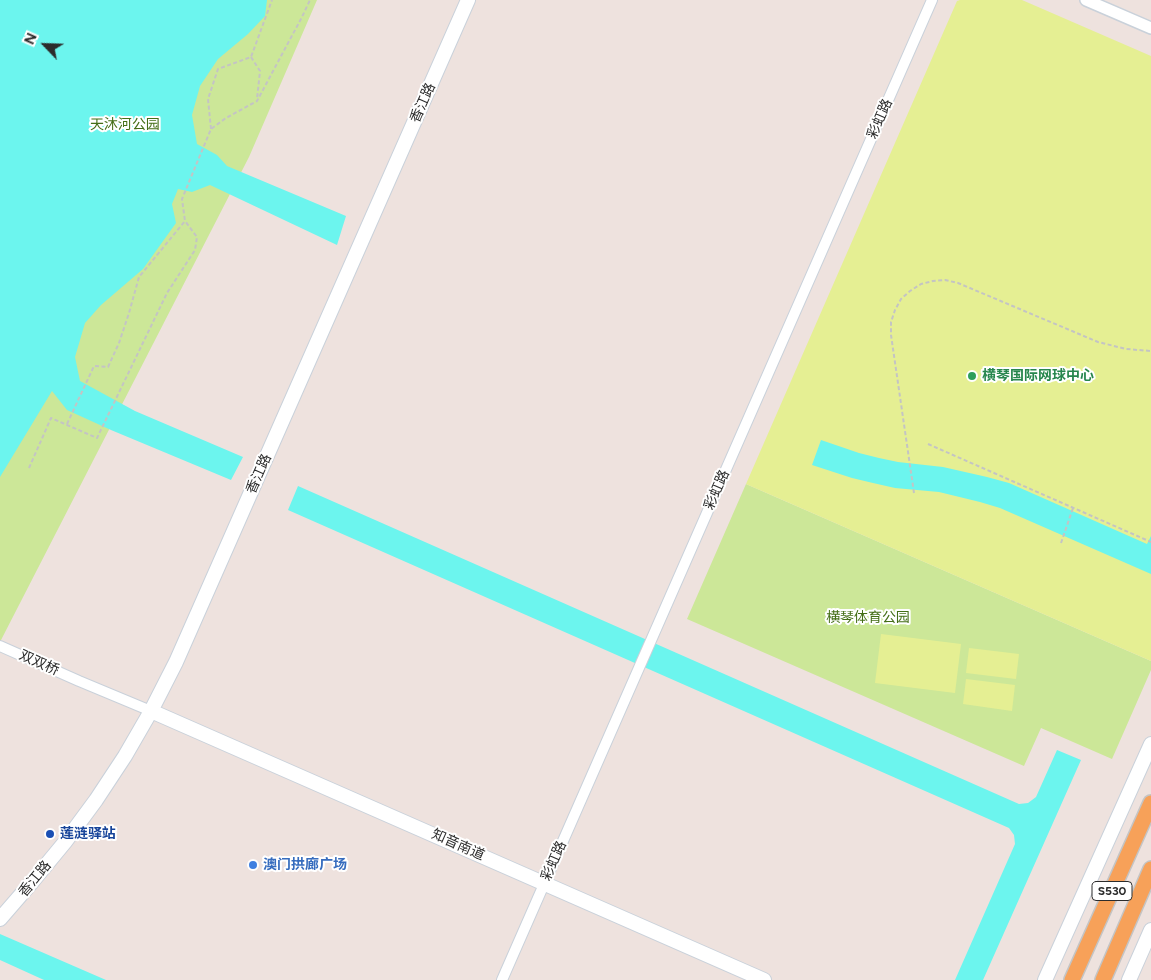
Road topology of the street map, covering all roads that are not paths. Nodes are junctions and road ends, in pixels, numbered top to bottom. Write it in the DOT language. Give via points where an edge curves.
graph roads {
  1 [pos="468,0"];
  2 [pos="932,0"];
  3 [pos="1086,0"];
  4 [pos="1151,28"];
  5 [pos="0,646"];
  6 [pos="151,711"];
  7 [pos="1151,744"];
  8 [pos="1151,803"];
  9 [pos="1151,869"];
  10 [pos="544,883"];
  11 [pos="0,919"];
  12 [pos="1151,930"];
  13 [pos="502,980"];
  14 [pos="764,980"];
  15 [pos="1045,980"];
  16 [pos="1072,980"];
  17 [pos="1102,980"];
  18 [pos="1129,980"];
  1 -- 6 [label="main road, 香江路" via="187,638"];
  2 -- 10 [label="street, 彩虹路"];
  3 -- 4 [label="street"];
  5 -- 6 [label="street, 双双桥"];
  6 -- 10 [label="main road, 知音南道"];
  6 -- 11 [label="main road, 香江路" via="91,807"];
  7 -- 15 [label="main road"];
  8 -- 16 [label="main road, S530"];
  9 -- 17 [label="main road, S530"];
  10 -- 13 [label="street, 彩虹路"];
  10 -- 14 [label="main road, 知音南道"];
  12 -- 18 [label="main road"];
}
